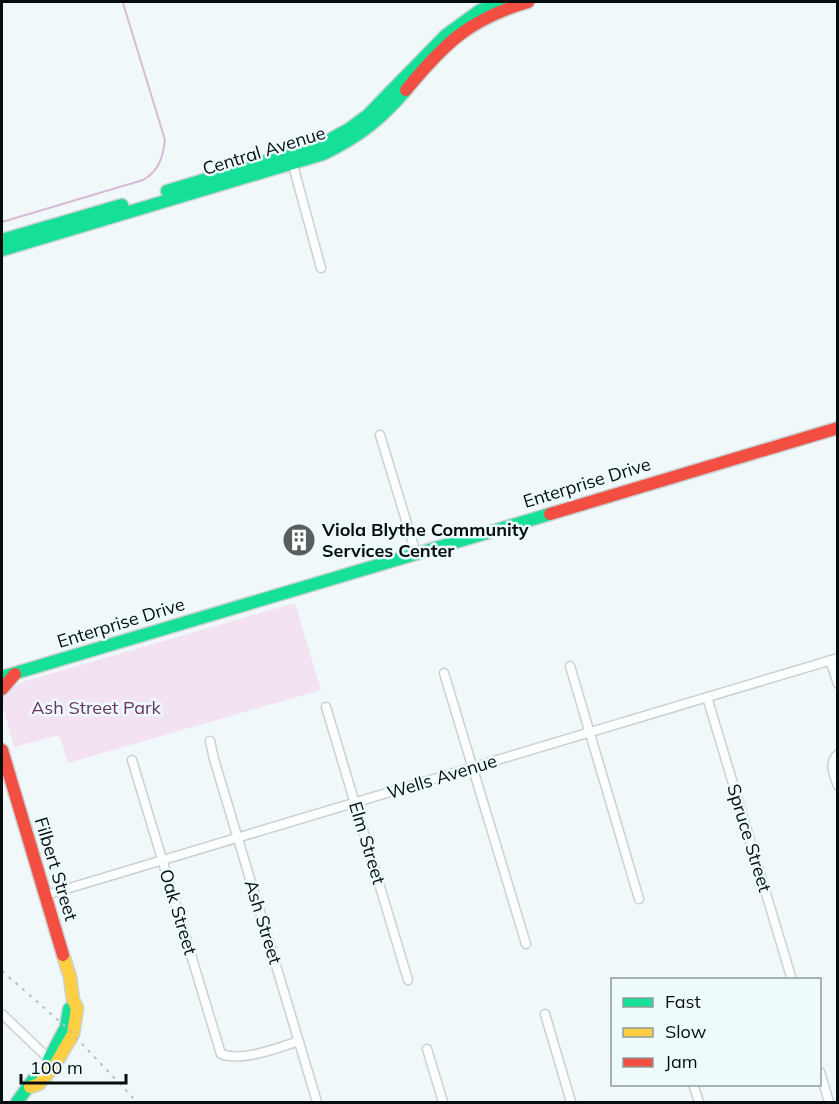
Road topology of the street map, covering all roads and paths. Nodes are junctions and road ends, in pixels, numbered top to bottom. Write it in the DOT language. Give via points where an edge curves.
graph roads {
  1 [pos="499,2"];
  2 [pos="528,2"];
  3 [pos="291,159"];
  4 [pos="2,240"];
  5 [pos="2,250"];
  6 [pos="321,268"];
  7 [pos="837,428"];
  8 [pos="380,435"];
  9 [pos="416,553"];
  10 [pos="834,659"];
  11 [pos="570,666"];
  12 [pos="2,670"];
  13 [pos="16,673"];
  14 [pos="444,673"];
  15 [pos="2,677"];
  16 [pos="837,684"];
  17 [pos="2,688"];
  18 [pos="706,697"];
  19 [pos="326,707"];
  20 [pos="590,732"];
  21 [pos="210,741"];
  22 [pos="2,750"];
  23 [pos="835,757"];
  24 [pos="132,760"];
  25 [pos="472,767"];
  26 [pos="837,786"];
  27 [pos="355,802"];
  28 [pos="237,837"];
  29 [pos="162,860"];
  30 [pos="46,895"];
  31 [pos="639,899"];
  32 [pos="526,944"];
  33 [pos="791,978"];
  34 [pos="408,980"];
  35 [pos="544,1014"];
  36 [pos="3,1019"];
  37 [pos="69,1030"];
  38 [pos="299,1041"];
  39 [pos="427,1049"];
  40 [pos="49,1059"];
  41 [pos="821,1078"];
  42 [pos="694,1086"];
  43 [pos="30,1087"];
  44 [pos="17,1102"];
  45 [pos="317,1102"];
  46 [pos="443,1102"];
  47 [pos="571,1102"];
  48 [pos="699,1102"];
  49 [pos="829,1102"];
  1 -- 3 [label="street, Central Avenue" via="469,15 440,39 358,123"];
  2 -- 3 [label="street, Central Avenue" via="476,22 447,44 382,117 347,143 323,154"];
  3 -- 4 [label="street, Central Avenue"];
  3 -- 5 [label="street, Central Avenue"];
  3 -- 6 [label="street"];
  7 -- 9 [label="street, Enterprise Drive"];
  8 -- 9 [label="street"];
  9 -- 13 [label="street, Enterprise Drive"];
  10 -- 16 [label="street"];
  10 -- 18 [label="street, Wells Avenue"];
  11 -- 20 [label="street"];
  12 -- 13 [label="street"];
  13 -- 15 [label="street, Enterprise Drive"];
  13 -- 17 [label="street"];
  14 -- 25 [label="street"];
  18 -- 20 [label="street, Wells Avenue"];
  18 -- 33 [label="street, Spruce Street"];
  19 -- 27 [label="street, Elm Street"];
  20 -- 25 [label="street, Wells Avenue"];
  20 -- 31 [label="street"];
  21 -- 28 [label="street, Ash Street"];
  22 -- 30 [label="street, Filbert Street"];
  23 -- 26 [label="street"];
  24 -- 29 [label="street, Oak Street"];
  25 -- 27 [label="street, Wells Avenue"];
  25 -- 32 [label="street"];
  27 -- 28 [label="street, Wells Avenue"];
  27 -- 34 [label="street, Elm Street"];
  28 -- 29 [label="street, Wells Avenue"];
  28 -- 38 [label="street, Ash Street"];
  29 -- 30 [label="street, Wells Avenue"];
  29 -- 38 [label="street, Oak Street" via="221,1054 231,1058"];
  30 -- 37 [label="street, Filbert Street" via="70,977 73,1000"];
  35 -- 47 [label="street"];
  36 -- 40 [label="street"];
  37 -- 40 [label="street"];
  37 -- 43 [label="street" via="64,1052 39,1084"];
  38 -- 45 [label="street, Ash Street"];
  39 -- 46 [label="street"];
  40 -- 43 [label="street"];
  41 -- 49 [label="street"];
  42 -- 48 [label="street"];
  43 -- 44 [label="street"];
}
